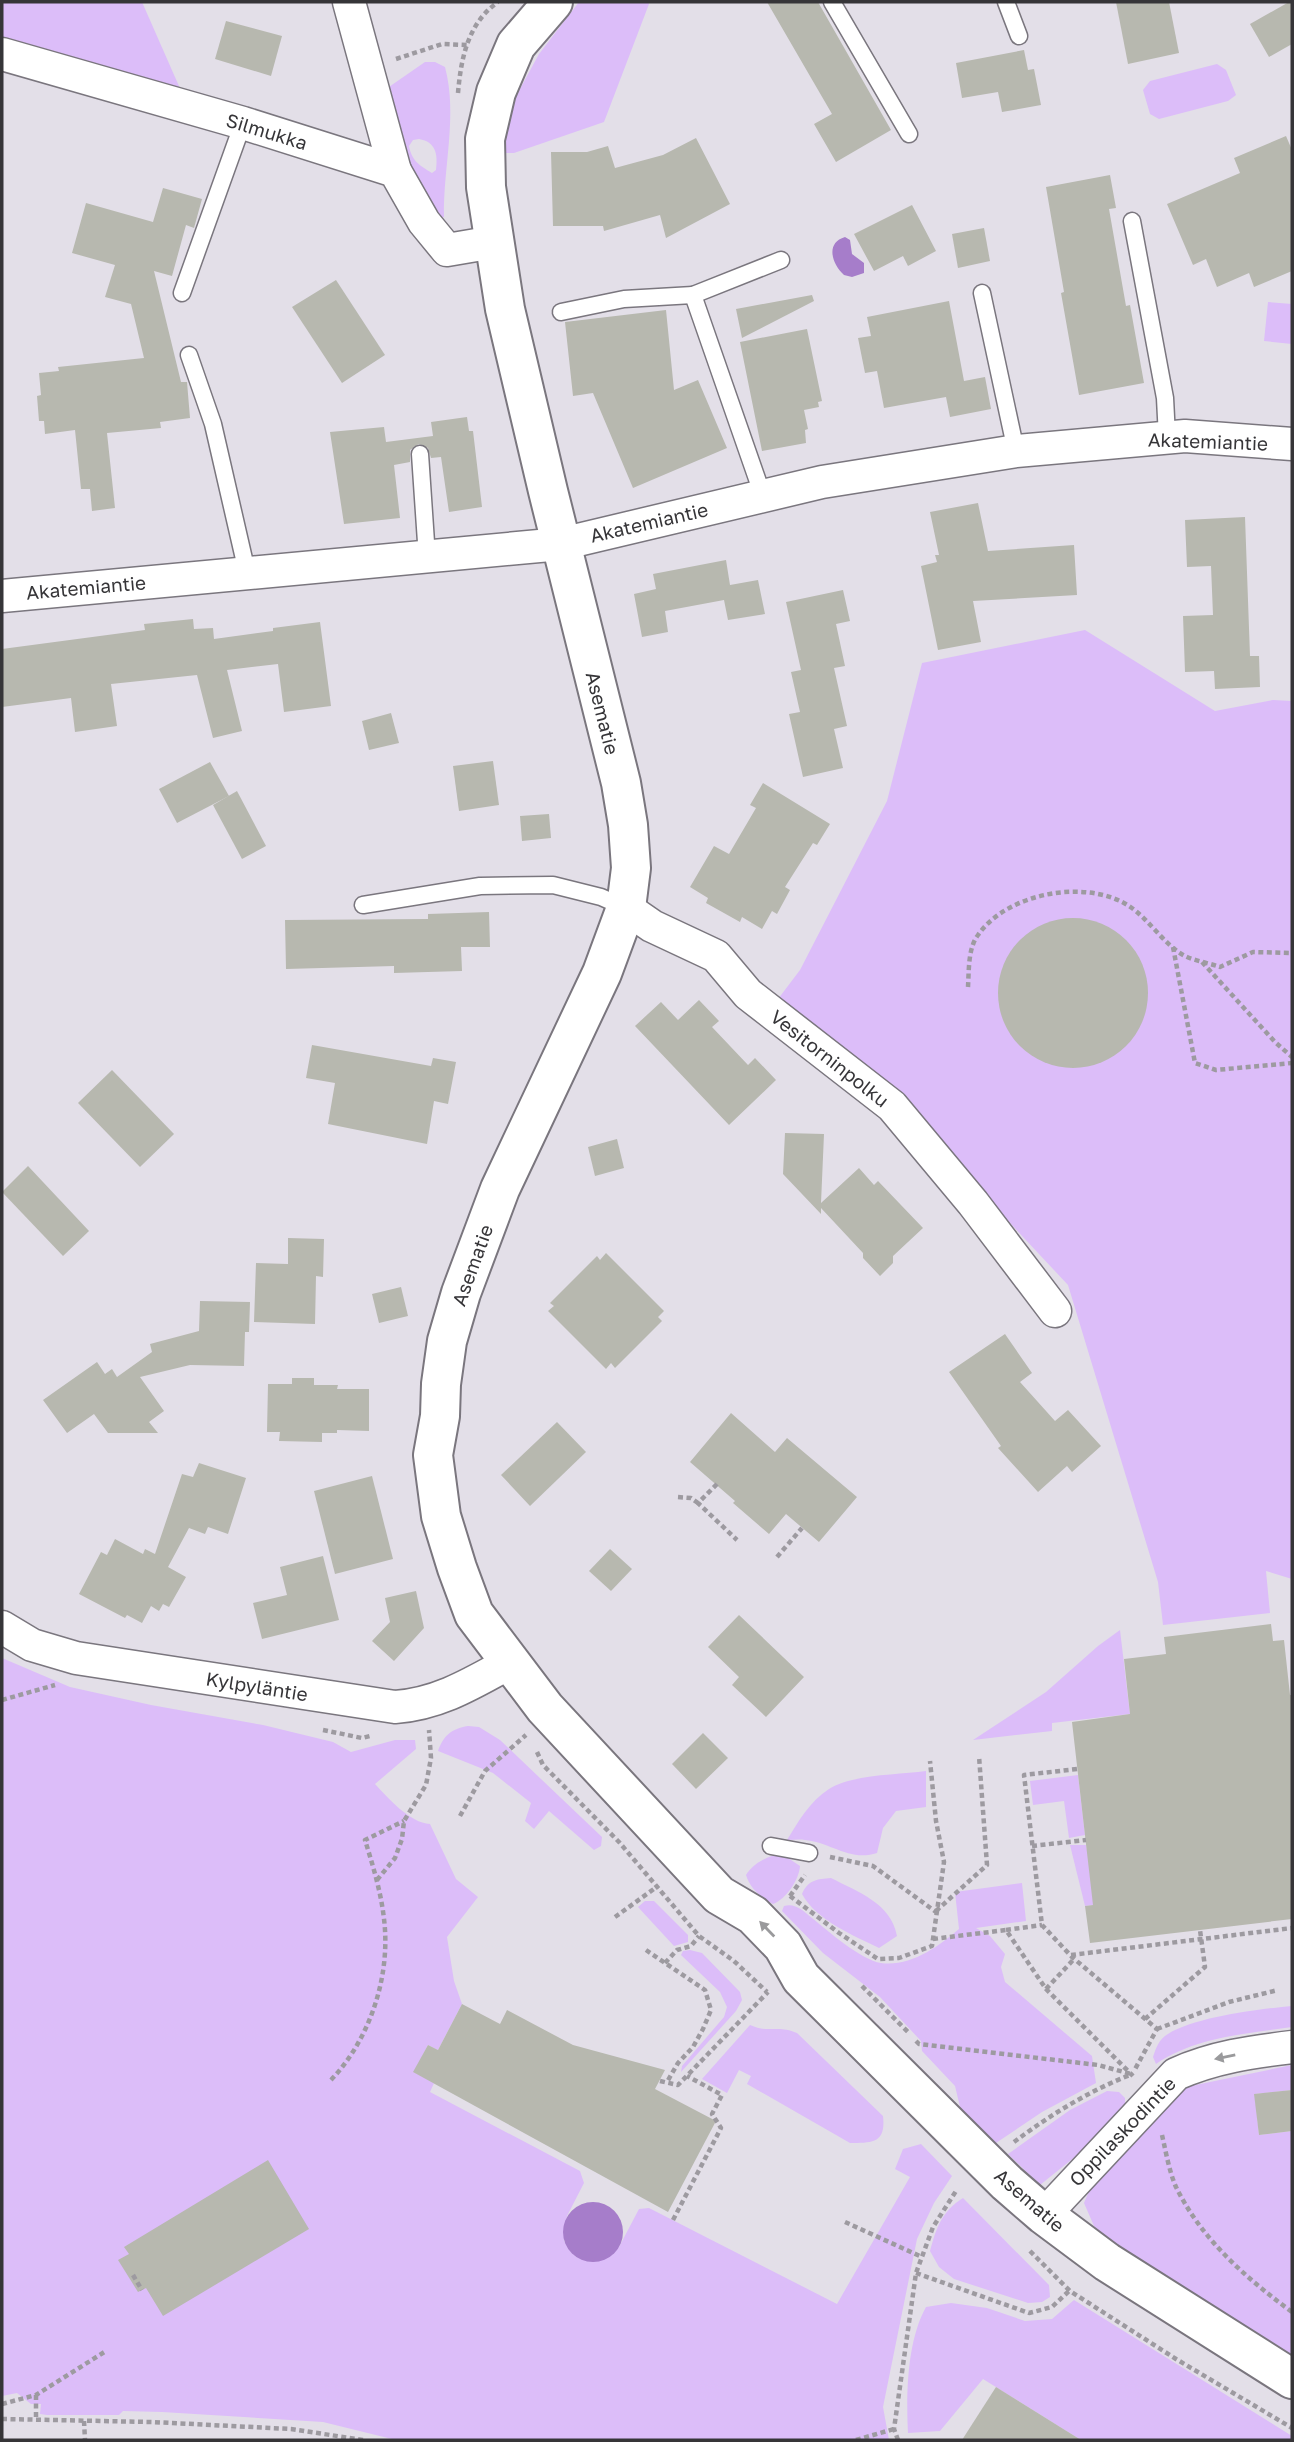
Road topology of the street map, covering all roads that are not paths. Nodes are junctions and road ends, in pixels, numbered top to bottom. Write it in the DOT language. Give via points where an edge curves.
graph roads {
  1 [pos="349,2"];
  2 [pos="553,2"];
  3 [pos="832,2"];
  4 [pos="1006,2"];
  5 [pos="1019,36"];
  6 [pos="2,54"];
  7 [pos="243,123"];
  8 [pos="909,134"];
  9 [pos="395,171"];
  10 [pos="1132,221"];
  11 [pos="494,242"];
  12 [pos="781,260"];
  13 [pos="182,293"];
  14 [pos="982,293"];
  15 [pos="694,295"];
  16 [pos="561,312"];
  17 [pos="189,355"];
  18 [pos="1167,437"];
  19 [pos="1292,444"];
  20 [pos="1016,450"];
  21 [pos="420,454"];
  22 [pos="764,496"];
  23 [pos="561,544"];
  24 [pos="427,556"];
  25 [pos="247,572"];
  26 [pos="2,596"];
  27 [pos="363,905"];
  28 [pos="626,908"];
  29 [pos="1055,1311"];
  30 [pos="2,1628"];
  31 [pos="509,1663"];
  32 [pos="771,1846"];
  33 [pos="809,1853"];
  34 [pos="1292,2047"];
  35 [pos="1033,2229"];
  36 [pos="1292,2379"];
  1 -- 9 [label="street"];
  2 -- 11 [label="street, Asematie" via="516,45 496,93 485,139"];
  3 -- 8 [label="lane"];
  4 -- 5 [label="lane"];
  6 -- 7 [label="street, Silmukka"];
  7 -- 9 [label="street, Silmukka"];
  7 -- 13 [label="lane"];
  9 -- 11 [label="street" via="424,222 447,250"];
  10 -- 18 [label="lane" via="1166,398"];
  11 -- 23 [label="street, Asematie" via="505,309"];
  12 -- 15 [label="lane"];
  14 -- 20 [label="lane"];
  15 -- 16 [label="lane" via="624,299"];
  15 -- 22 [label="lane"];
  17 -- 25 [label="lane" via="213,424"];
  18 -- 19 [label="street, Akatemiantie"];
  18 -- 20 [label="street, Akatemiantie"];
  20 -- 22 [label="street, Akatemiantie"];
  21 -- 24 [label="lane"];
  22 -- 23 [label="street, Akatemiantie"];
  23 -- 24 [label="street, Akatemiantie"];
  23 -- 28 [label="street, Asematie" via="624,804 631,868"];
  24 -- 25 [label="street, Akatemiantie"];
  25 -- 26 [label="street, Akatemiantie"];
  27 -- 28 [label="lane" via="480,886 553,885"];
  28 -- 29 [label="street, Vesitorninpolku" via="652,926 716,956 748,994 892,1106"];
  28 -- 31 [label="street, Asematie" via="603,973 500,1189 460,1293 447,1341 440,1416 473,1560"];
  30 -- 31 [label="street, Kylpyläntie" via="32,1645 76,1658 395,1707 440,1699"];
  31 -- 35 [label="street, Asematie" via="545,1708 719,1895 753,1914 783,1946 782,1991 1007,2183"];
  32 -- 33 [label="lane"];
  34 -- 35 [label="street, Oppilaskodintie, one-way" via="1205,2061 1176,2074"];
  35 -- 36 [label="street, Asematie" via="1107,2262"];
}
